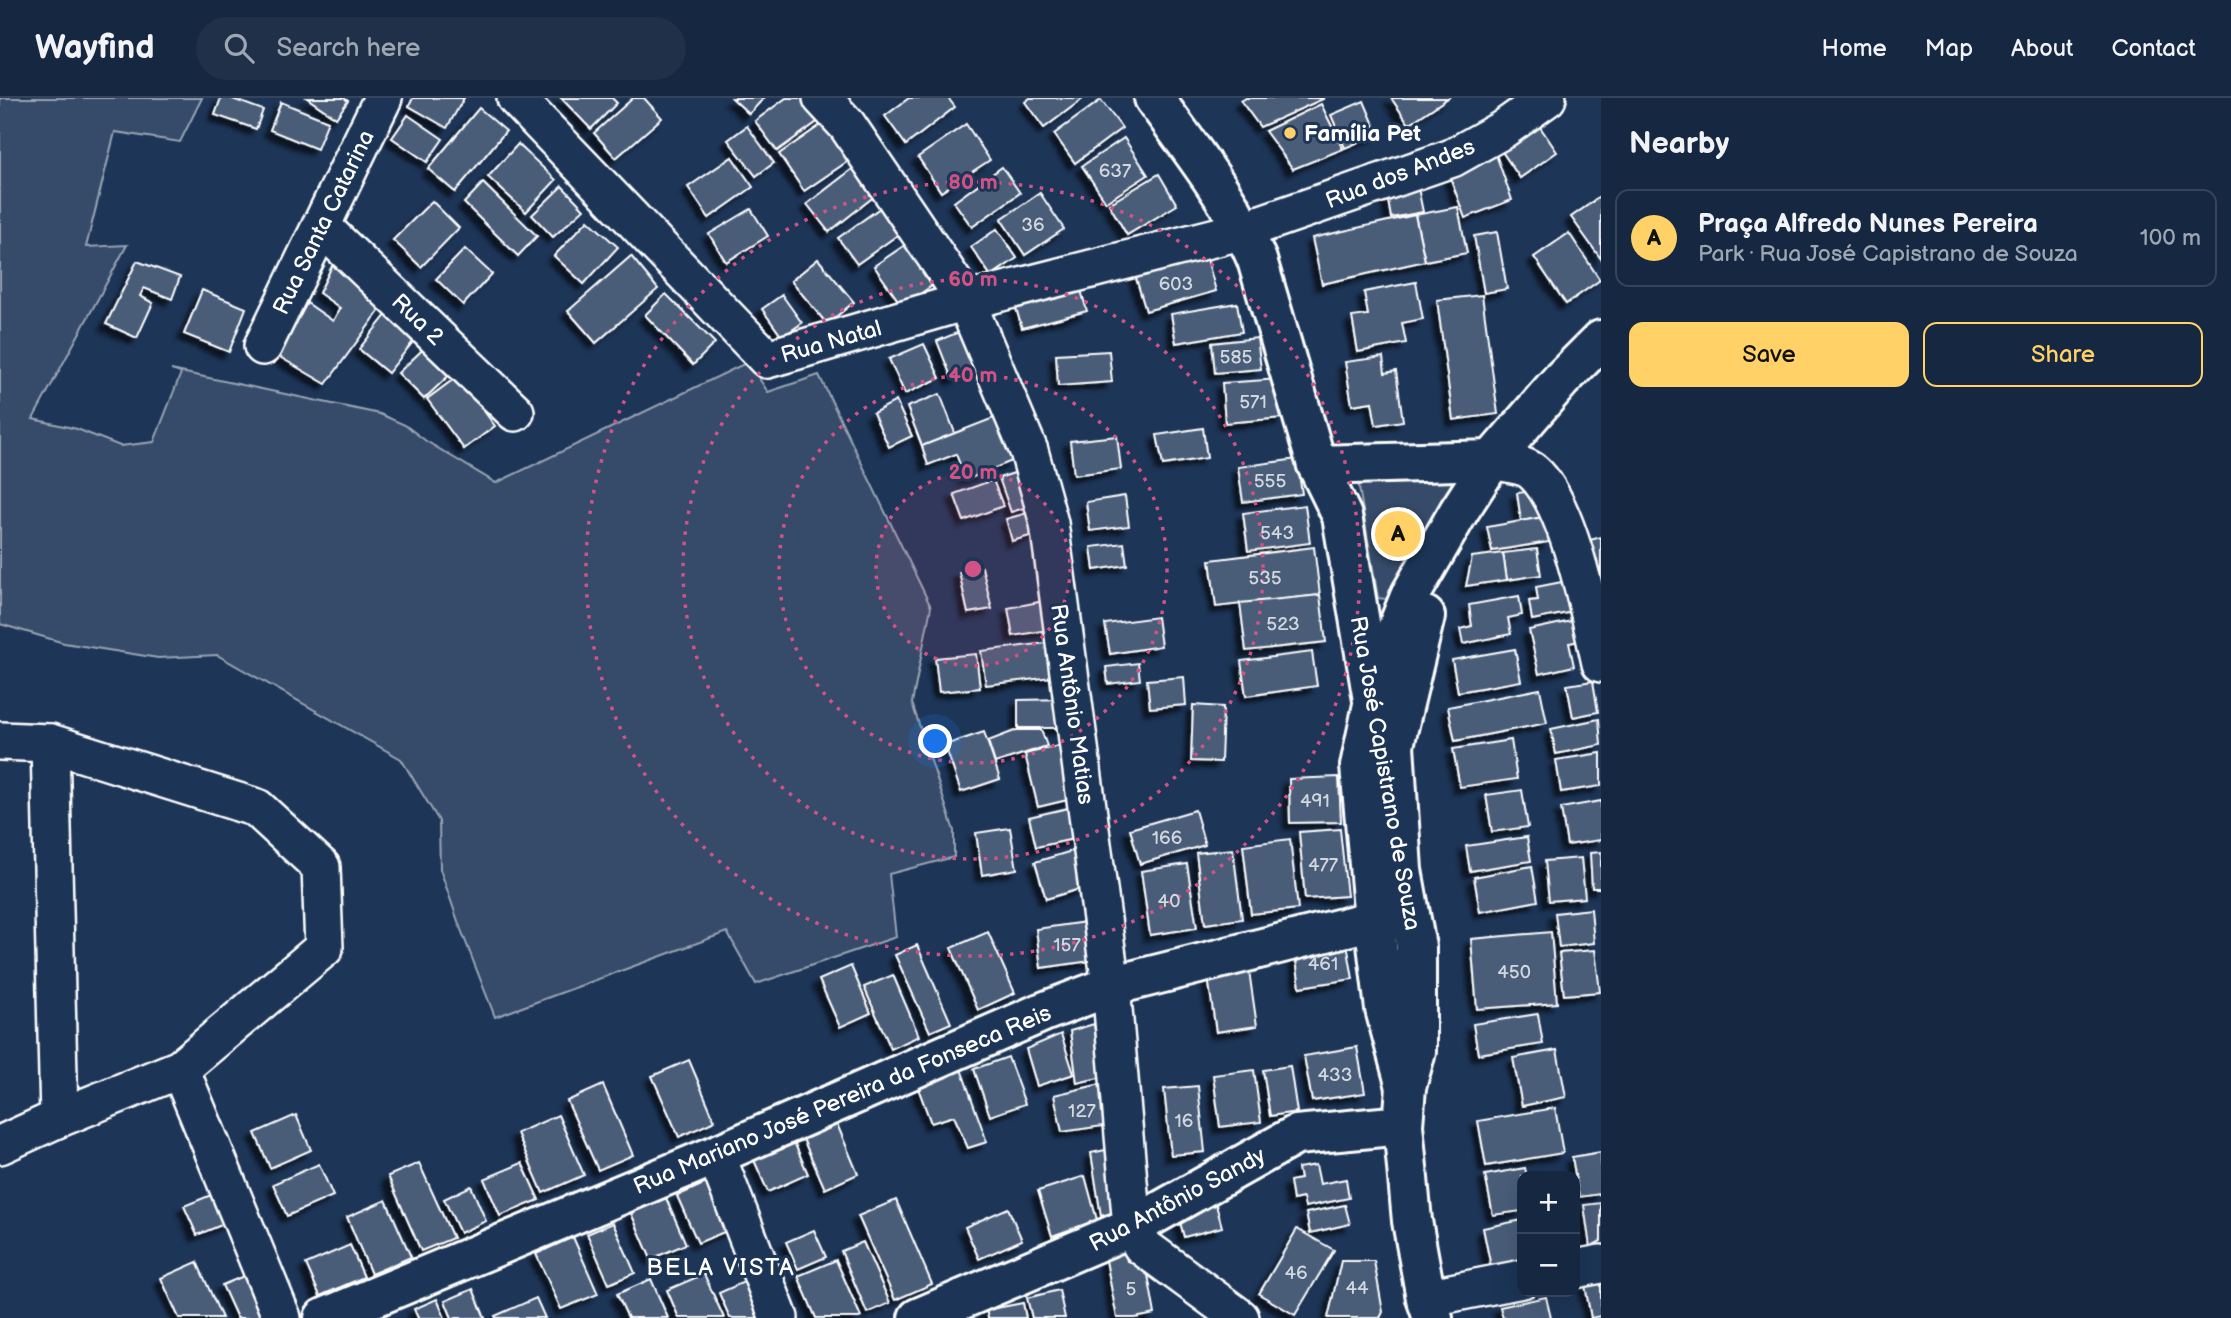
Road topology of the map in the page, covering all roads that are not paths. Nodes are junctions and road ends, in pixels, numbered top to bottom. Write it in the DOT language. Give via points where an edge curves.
graph roads {
  1 [pos="383,98"];
  2 [pos="516,98"];
  3 [pos="822,98"];
  4 [pos="1154,98"];
  5 [pos="1546,98"];
  6 [pos="321,226"];
  7 [pos="1244,230"];
  8 [pos="966,301"];
  9 [pos="1601,340"];
  10 [pos="263,346"];
  11 [pos="515,412"];
  12 [pos="1492,460"];
  13 [pos="1317,465"];
  14 [pos="1459,511"];
  15 [pos="1601,663"];
  16 [pos="1374,700"];
  17 [pos="0,741"];
  18 [pos="50,743"];
  19 [pos="1360,766"];
  20 [pos="1402,870"];
  21 [pos="1374,920"];
  22 [pos="1416,947"];
  23 [pos="1111,986"];
  24 [pos="180,1069"];
  25 [pos="1406,1087"];
  26 [pos="59,1118"];
  27 [pos="1403,1125"];
  28 [pos="0,1145"];
  29 [pos="716,1155"];
  30 [pos="1132,1227"];
  31 [pos="1601,1264"];
  32 [pos="1580,1268"];
  33 [pos="1517,1281"];
  34 [pos="1429,1308"];
  35 [pos="282,1318"];
  36 [pos="324,1318"];
  37 [pos="779,1318"];
  38 [pos="918,1318"];
  39 [pos="1240,1318"];
  1 -- 6 [label="street, Rua Santa Catarina"];
  2 -- 8 [label="street, Rua Natal" via="766,359"];
  3 -- 8 [label="street, Rua Antônio Matias" via="847,125"];
  4 -- 7 [label="main road, Rua José Capistrano de Souza"];
  5 -- 7 [label="street, Rua dos Andes" via="1452,158"];
  6 -- 10 [label="street, Rua Santa Catarina"];
  6 -- 11 [label="street, Rua 2"];
  7 -- 8 [label="street, Rua Natal"];
  7 -- 13 [label="main road, Rua José Capistrano de Souza" via="1257,260"];
  8 -- 23 [label="street, Rua Antônio Matias" via="1029,452 1049,523"];
  9 -- 12 [label="main road"];
  12 -- 13 [label="main road"];
  12 -- 14 [label="main road"];
  12 -- 15 [label="street" via="1531,470 1552,496 1565,525"];
  13 -- 16 [label="main road, Rua José Capistrano de Souza" via="1342,516"];
  13 -- 19 [label="main road, Rua José Capistrano de Souza" via="1316,523"];
  14 -- 16 [label="main road" via="1412,594"];
  14 -- 20 [label="main road" via="1423,623 1394,745"];
  16 -- 19 [label="main road"];
  16 -- 20 [label="main road, Rua José Capistrano de Souza"];
  17 -- 18 [label="street"];
  18 -- 24 [label="street" via="257,808 321,867 324,948"];
  18 -- 26 [label="street"];
  19 -- 21 [label="main road, Rua José Capistrano de Souza"];
  20 -- 22 [label="main road, Rua José Capistrano de Souza"];
  21 -- 22 [label="main road" via="1387,923"];
  21 -- 23 [label="main road, Rua Mariano José Pereira da Fonseca Reis"];
  21 -- 25 [label="main road, Rua José Capistrano de Souza" via="1385,1009"];
  22 -- 25 [label="main road, Rua José Capistrano de Souza" via="1416,1051"];
  23 -- 29 [label="main road, Rua Mariano José Pereira da Fonseca Reis"];
  23 -- 30 [label="street, Rua Antônio Matias"];
  24 -- 26 [label="street"];
  24 -- 35 [label="street"];
  25 -- 27 [label="main road, Rua José Capistrano de Souza"];
  26 -- 28 [label="street"];
  27 -- 30 [label="main road, Rua Antônio Sandy" via="1296,1135"];
  27 -- 34 [label="main road, Rua José Capistrano de Souza" via="1412,1221"];
  29 -- 36 [label="main road, Rua Mariano José Pereira da Fonseca Reis"];
  29 -- 37 [label="street"];
  30 -- 38 [label="main road, Rua Antônio Sandy"];
  30 -- 39 [label="street" via="1142,1246"];
  31 -- 32 [label="street"];
  33 -- 34 [label="street"];
}
